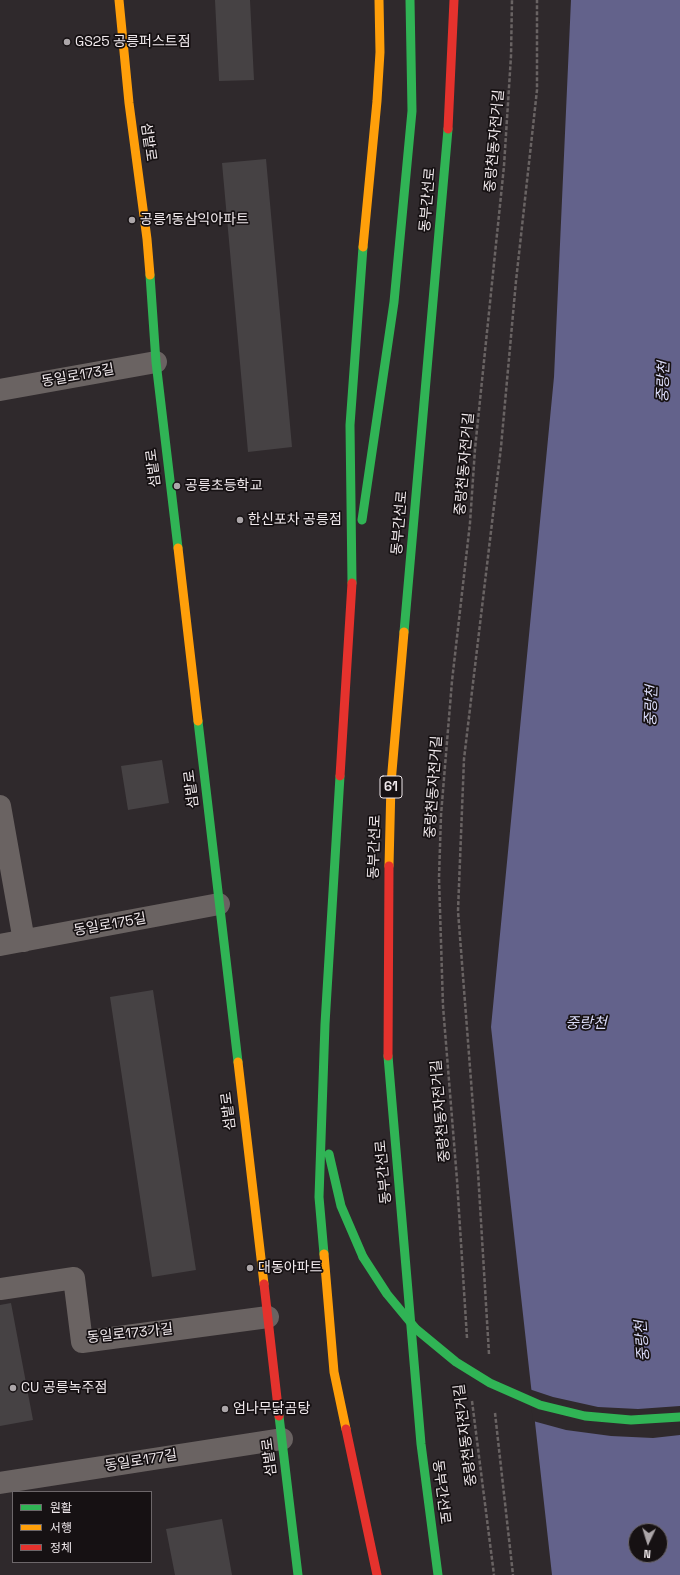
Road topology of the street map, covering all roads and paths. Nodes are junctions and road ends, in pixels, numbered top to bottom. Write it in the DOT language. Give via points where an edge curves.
graph roads {
  1 [pos="119,0"];
  2 [pos="379,0"];
  3 [pos="410,0"];
  4 [pos="454,0"];
  5 [pos="512,0"];
  6 [pos="537,0"];
  7 [pos="156,362"];
  8 [pos="0,390"];
  9 [pos="352,588"];
  10 [pos="0,806"];
  11 [pos="219,904"];
  12 [pos="24,940"];
  13 [pos="0,945"];
  14 [pos="324,1085"];
  15 [pos="0,1288"];
  16 [pos="268,1317"];
  17 [pos="467,1346"];
  18 [pos="489,1359"];
  19 [pos="471,1393"];
  20 [pos="494,1405"];
  21 [pos="680,1417"];
  22 [pos="282,1439"];
  23 [pos="0,1483"];
  24 [pos="298,1575"];
  25 [pos="377,1575"];
  26 [pos="438,1575"];
  27 [pos="494,1575"];
  28 [pos="514,1575"];
  1 -- 7 [label="main road, 섬밭로" via="129,103 147,239"];
  2 -- 9 [label="main road" via="380,52 377,101 365,217 350,425"];
  3 -- 9 [label="main road" via="412,111 395,294"];
  4 -- 26 [label="main road, 동부간선로 / 61" via="450,105 391,783 388,899 387,1042 421,1444"];
  5 -- 17 [label="path, 중랑천동자전거길" via="508,116 441,815 439,878 443,1006"];
  6 -- 18 [label="path" via="537,90 501,447 464,759 458,911"];
  7 -- 8 [label="street, 동일로173길"];
  7 -- 11 [label="main road, 섬밭로"];
  9 -- 14 [label="main road" via="325,1024"];
  10 -- 12 [label="street"];
  11 -- 12 [label="street, 동일로175길"];
  11 -- 16 [label="main road, 섬밭로"];
  12 -- 13 [label="street, 동일로175길"];
  14 -- 21 [label="main road, bridge" via="331,1169 341,1206 363,1257 384,1291 416,1329 456,1362 497,1387 540,1405 585,1416 631,1420"];
  14 -- 25 [label="main road" via="319,1198 334,1372"];
  15 -- 16 [label="street, 동일로173가길" via="74,1278 82,1342"];
  16 -- 22 [label="main road, 섬밭로"];
  19 -- 27 [label="path, 중랑천동자전거길"];
  20 -- 28 [label="path"];
  22 -- 23 [label="street, 동일로177길"];
  22 -- 24 [label="main road, 섬밭로"];
}
